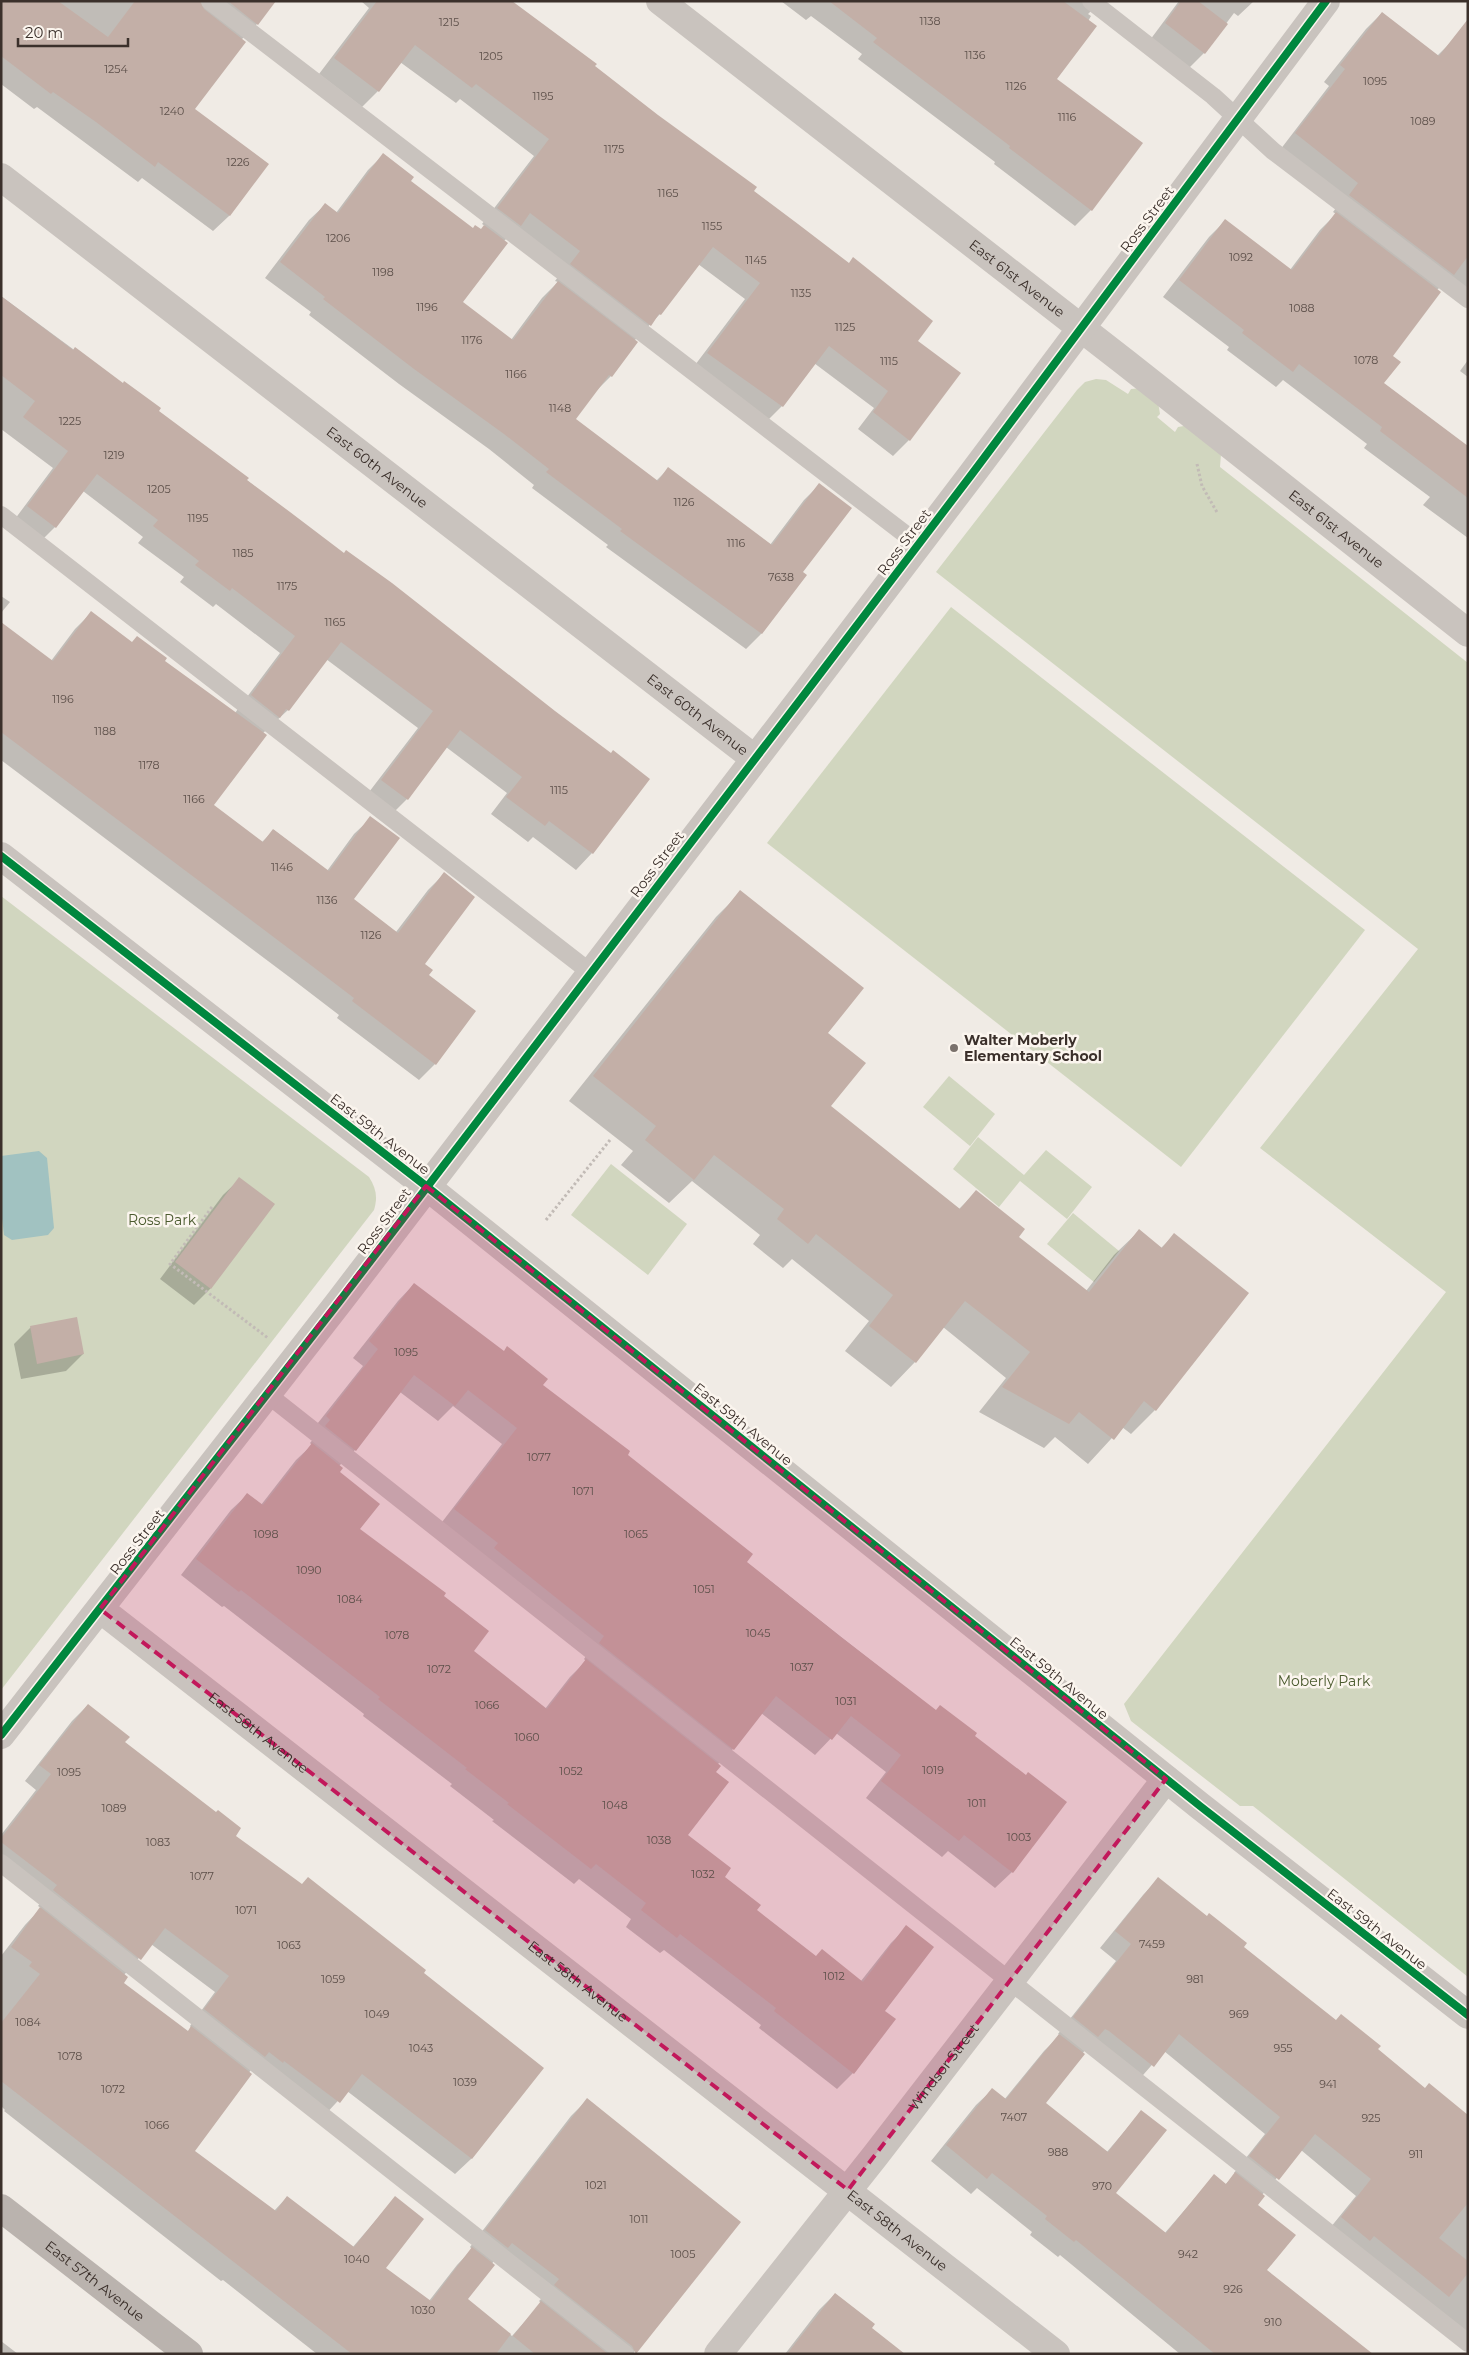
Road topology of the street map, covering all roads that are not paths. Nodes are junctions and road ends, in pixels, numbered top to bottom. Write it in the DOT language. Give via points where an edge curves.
graph roads {
  1 [pos="210,1"];
  2 [pos="660,1"];
  3 [pos="1091,1"];
  4 [pos="1326,1"];
  5 [pos="1238,119"];
  6 [pos="1,177"];
  7 [pos="1468,298"];
  8 [pos="1081,328"];
  9 [pos="1,515"];
  10 [pos="918,544"];
  11 [pos="1468,633"];
  12 [pos="754,758"];
  13 [pos="1,856"];
  14 [pos="590,972"];
  15 [pos="426,1186"];
  16 [pos="267,1394"];
  17 [pos="100,1609"];
  18 [pos="1,1735"];
  19 [pos="1166,1779"];
  20 [pos="1,1863"];
  21 [pos="1010,1981"];
  22 [pos="1468,2016"];
  23 [pos="848,2190"];
  24 [pos="1,2208"];
  25 [pos="1468,2344"];
  26 [pos="189,2354"];
  27 [pos="625,2354"];
  28 [pos="718,2354"];
  29 [pos="1056,2354"];
  1 -- 10 [label="lane"];
  2 -- 8 [label="street, East 61st Avenue"];
  3 -- 5 [label="lane"];
  4 -- 5 [label="street, Ross Street"];
  5 -- 7 [label="lane" via="1273,151"];
  5 -- 8 [label="street, Ross Street"];
  6 -- 12 [label="street, East 60th Avenue"];
  8 -- 10 [label="street, Ross Street"];
  8 -- 11 [label="street, East 61st Avenue"];
  9 -- 14 [label="lane"];
  10 -- 12 [label="street, Ross Street"];
  12 -- 14 [label="street, Ross Street"];
  13 -- 15 [label="street, East 59th Avenue"];
  14 -- 15 [label="street, Ross Street"];
  15 -- 16 [label="street, Ross Street"];
  15 -- 19 [label="street, East 59th Avenue"];
  16 -- 17 [label="street, Ross Street"];
  16 -- 21 [label="lane"];
  17 -- 18 [label="street, Ross Street"];
  17 -- 23 [label="street, East 58th Avenue"];
  19 -- 21 [label="street, Windsor Street"];
  19 -- 22 [label="street, East 59th Avenue"];
  20 -- 27 [label="lane"];
  21 -- 23 [label="street, Windsor Street"];
  21 -- 25 [label="lane"];
  23 -- 28 [label="street, Windsor Street"];
  23 -- 29 [label="street, East 58th Avenue"];
  24 -- 26 [label="street, East 57th Avenue"];
}
